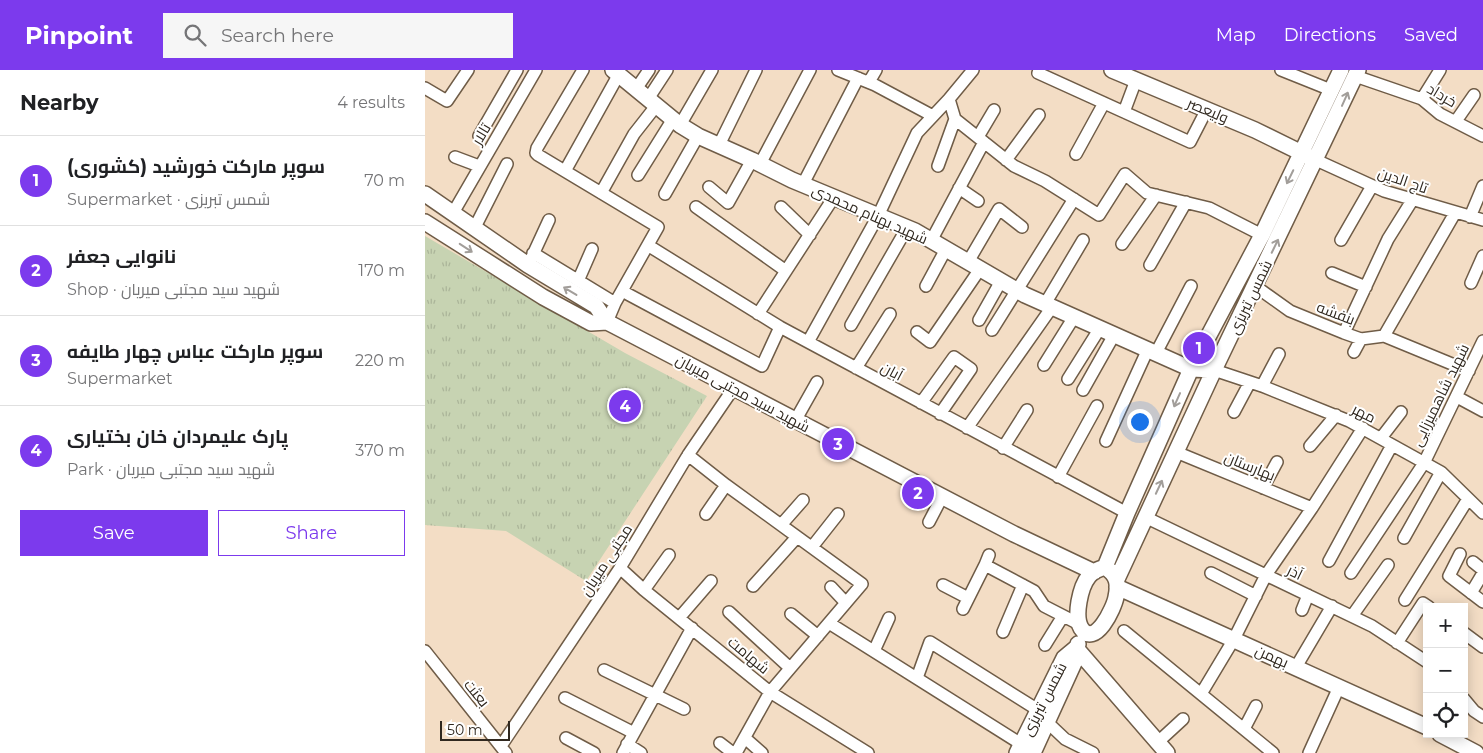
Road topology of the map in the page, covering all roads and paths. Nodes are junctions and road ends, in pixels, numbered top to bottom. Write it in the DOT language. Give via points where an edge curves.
graph roads {
  1 [pos="468,70"];
  2 [pos="517,70"];
  3 [pos="536,70"];
  4 [pos="583,70"];
  5 [pos="649,70"];
  6 [pos="667,70"];
  7 [pos="712,70"];
  8 [pos="757,70"];
  9 [pos="810,70"];
  10 [pos="838,70"];
  11 [pos="876,70"];
  12 [pos="973,70"];
  13 [pos="1039,70"];
  14 [pos="1281,70"];
  15 [pos="1341,70"];
  16 [pos="1440,70"];
  17 [pos="1118,71"];
  18 [pos="616,72"];
  19 [pos="1357,73"];
  20 [pos="858,78"];
  21 [pos="1136,80"];
  22 [pos="869,82"];
  23 [pos="425,88"];
  24 [pos="636,89"];
  25 [pos="1331,90"];
  26 [pos="1474,95"];
  27 [pos="949,99"];
  28 [pos="1422,99"];
  29 [pos="652,103"];
  30 [pos="1104,103"];
  31 [pos="994,110"];
  32 [pos="1207,110"];
  33 [pos="1124,112"];
  34 [pos="1039,115"];
  35 [pos="933,116"];
  36 [pos="955,119"];
  37 [pos="1456,121"];
  38 [pos="677,122"];
  39 [pos="479,136"];
  40 [pos="698,136"];
  41 [pos="1483,136"];
  42 [pos="981,140"];
  43 [pos="719,145"];
  44 [pos="1302,152"];
  45 [pos="1076,154"];
  46 [pos="455,157"];
  47 [pos="1006,160"];
  48 [pos="1316,160"];
  49 [pos="756,162"];
  50 [pos="507,164"];
  51 [pos="479,166"];
  52 [pos="937,166"];
  53 [pos="565,171"];
  54 [pos="638,175"];
  55 [pos="803,184"];
  56 [pos="1373,186"];
  57 [pos="1483,186"];
  58 [pos="709,187"];
  59 [pos="959,188"];
  60 [pos="601,193"];
  61 [pos="425,194"];
  62 [pos="665,194"];
  63 [pos="1156,195"];
  64 [pos="834,197"];
  65 [pos="1074,199"];
  66 [pos="1413,199"];
  67 [pos="978,201"];
  68 [pos="1186,202"];
  69 [pos="696,207"];
  70 [pos="781,207"];
  71 [pos="1455,213"];
  72 [pos="453,214"];
  73 [pos="878,216"];
  74 [pos="1470,217"];
  75 [pos="549,220"];
  76 [pos="1483,220"];
  77 [pos="425,222"];
  78 [pos="1022,227"];
  79 [pos="907,228"];
  80 [pos="474,229"];
  81 [pos="810,235"];
  82 [pos="1262,235"];
  83 [pos="1083,240"];
  84 [pos="1341,240"];
  85 [pos="931,241"];
  86 [pos="1123,244"];
  87 [pos="649,246"];
  88 [pos="592,249"];
  89 [pos="946,249"];
  90 [pos="1483,256"];
  91 [pos="531,259"];
  92 [pos="974,265"];
  93 [pos="1150,265"];
  94 [pos="786,271"];
  95 [pos="1332,273"];
  96 [pos="578,281"];
  97 [pos="1001,281"];
  98 [pos="1471,283"];
  99 [pos="926,286"];
  100 [pos="1191,286"];
  101 [pos="1255,286"];
  102 [pos="1365,287"];
  103 [pos="1017,290"];
  104 [pos="622,291"];
  105 [pos="615,303"];
  106 [pos="1049,305"];
  107 [pos="758,314"];
  108 [pos="890,314"];
  109 [pos="1074,316"];
  110 [pos="979,320"];
  111 [pos="607,322"];
  112 [pos="851,325"];
  113 [pos="780,327"];
  114 [pos="993,330"];
  115 [pos="1107,331"];
  116 [pos="917,332"];
  117 [pos="1344,333"];
  118 [pos="1384,336"];
  119 [pos="1361,339"];
  120 [pos="1483,341"];
  121 [pos="808,342"];
  122 [pos="1152,351"];
  123 [pos="1354,352"];
  124 [pos="1279,354"];
  125 [pos="1044,365"];
  126 [pos="856,368"];
  127 [pos="1191,369"];
  128 [pos="1214,370"];
  129 [pos="1469,371"];
  130 [pos="1068,379"];
  131 [pos="817,382"];
  132 [pos="1250,382"];
  133 [pos="1262,386"];
  134 [pos="733,389"];
  135 [pos="1083,390"];
  136 [pos="1457,396"];
  137 [pos="921,403"];
  138 [pos="1097,406"];
  139 [pos="1027,410"];
  140 [pos="1483,411"];
  141 [pos="1234,412"];
  142 [pos="1401,412"];
  143 [pos="940,414"];
  144 [pos="1335,416"];
  145 [pos="795,421"];
  146 [pos="967,428"];
  147 [pos="1363,428"];
  148 [pos="1381,438"];
  149 [pos="1106,441"];
  150 [pos="1392,445"];
  151 [pos="1310,446"];
  152 [pos="1003,448"];
  153 [pos="1176,452"];
  154 [pos="689,456"];
  155 [pos="1277,462"];
  156 [pos="1425,463"];
  157 [pos="1441,472"];
  158 [pos="1058,476"];
  159 [pos="726,485"];
  160 [pos="1263,488"];
  161 [pos="943,497"];
  162 [pos="1468,499"];
  163 [pos="803,500"];
  164 [pos="1312,508"];
  165 [pos="1127,513"];
  166 [pos="1483,513"];
  167 [pos="707,514"];
  168 [pos="838,514"];
  169 [pos="1145,517"];
  170 [pos="929,522"];
  171 [pos="781,525"];
  172 [pos="797,537"];
  173 [pos="1404,538"];
  174 [pos="812,548"];
  175 [pos="1460,554"];
  176 [pos="669,555"];
  177 [pos="1329,561"];
  178 [pos="1473,562"];
  179 [pos="1389,565"];
  180 [pos="620,568"];
  181 [pos="1100,570"];
  182 [pos="1483,571"];
  183 [pos="1211,573"];
  184 [pos="1351,573"];
  185 [pos="1266,575"];
  186 [pos="711,581"];
  187 [pos="1117,583"];
  188 [pos="943,585"];
  189 [pos="1023,585"];
  190 [pos="753,586"];
  191 [pos="831,587"];
  192 [pos="644,590"];
  193 [pos="1471,593"];
  194 [pos="1308,595"];
  195 [pos="1256,596"];
  196 [pos="968,598"];
  197 [pos="1405,600"];
  198 [pos="1483,602"];
  199 [pos="1423,603"];
  200 [pos="846,604"];
  201 [pos="1332,606"];
  202 [pos="963,609"];
  203 [pos="1302,610"];
  204 [pos="729,612"];
  205 [pos="791,614"];
  206 [pos="1063,616"];
  207 [pos="1352,616"];
  208 [pos="679,618"];
  209 [pos="889,618"];
  210 [pos="829,623"];
  211 [pos="692,628"];
  212 [pos="1081,628"];
  213 [pos="1124,631"];
  214 [pos="1003,632"];
  215 [pos="818,636"];
  216 [pos="1468,636"];
  217 [pos="1234,639"];
  218 [pos="1397,643"];
  219 [pos="1045,645"];
  220 [pos="1483,647"];
  221 [pos="1076,648"];
  222 [pos="425,651"];
  223 [pos="874,652"];
  224 [pos="1423,659"];
  225 [pos="1296,667"];
  226 [pos="790,668"];
  227 [pos="604,670"];
  228 [pos="917,678"];
  229 [pos="1339,687"];
  230 [pos="770,692"];
  231 [pos="1201,694"];
  232 [pos="655,695"];
  233 [pos="565,698"];
  234 [pos="1468,704"];
  235 [pos="1256,706"];
  236 [pos="684,709"];
  237 [pos="1043,716"];
  238 [pos="1483,717"];
  239 [pos="1183,719"];
  240 [pos="1423,725"];
  241 [pos="1244,729"];
  242 [pos="634,733"];
  243 [pos="565,738"];
  244 [pos="745,738"];
  245 [pos="1447,738"];
  246 [pos="720,743"];
  247 [pos="1163,748"];
  248 [pos="504,749"];
  249 [pos="625,749"];
  250 [pos="1024,750"];
  251 [pos="594,753"];
  252 [pos="641,753"];
  253 [pos="735,753"];
  254 [pos="763,753"];
  255 [pos="868,753"];
  256 [pos="1093,753"];
  257 [pos="1273,753"];
  258 [pos="1309,753"];
  259 [pos="1475,753"];
  1 -- 23 [label="street" via="447,102"];
  2 -- 39 [label="street"];
  3 -- 51 [label="street, تالار"];
  4 -- 53 [label="street" via="536,153"];
  5 -- 24 [label="street"];
  6 -- 29 [label="street"];
  7 -- 38 [label="street"];
  8 -- 43 [label="street"];
  9 -- 49 [label="street"];
  10 -- 20 [label="street"];
  11 -- 22 [label="street"];
  12 -- 27 [label="street"];
  13 -- 30 [label="street" via="1038,73"];
  14 -- 25 [label="street"];
  15 -- 25 [label="street, شمس تبریزی"];
  16 -- 28 [label="street"];
  17 -- 21 [label="street, ولیعصر"];
  18 -- 24 [label="street, شهید بهنام محمدی"];
  18 -- 53 [label="street"];
  19 -- 28 [label="street, خرداد"];
  48 -- 19 [label="street, شمس تبریزی, one-way"];
  20 -- 22 [label="street"];
  20 -- 55 [label="street"];
  21 -- 32 [label="street, ولیعصر"];
  21 -- 33 [label="street"];
  22 -- 35 [label="street"];
  24 -- 29 [label="street, شهید بهنام محمدی"];
  25 -- 44 [label="street, شمس تبریزی"];
  26 -- 37 [label="street"];
  27 -- 35 [label="street"];
  27 -- 36 [label="street"];
  28 -- 37 [label="street, خرداد" via="1440,114"];
  29 -- 38 [label="street, شهید بهنام محمدی"];
  29 -- 60 [label="street"];
  30 -- 33 [label="street"];
  30 -- 45 [label="street"];
  31 -- 42 [label="street"];
  32 -- 33 [label="street" via="1190,142"];
  32 -- 44 [label="street, ولیعصر"];
  34 -- 47 [label="street"];
  35 -- 73 [label="street" via="917,133"];
  36 -- 42 [label="street"];
  36 -- 52 [label="street"];
  37 -- 41 [label="street, خرداد"];
  38 -- 40 [label="street, شهید بهنام محمدی"];
  38 -- 54 [label="street"];
  40 -- 43 [label="street, شهید بهنام محمدی"];
  40 -- 62 [label="street"];
  42 -- 47 [label="street"];
  42 -- 59 [label="street"];
  43 -- 49 [label="street, شهید بهنام محمدی"];
  44 -- 48 [label="street, ولیعصر"];
  44 -- 82 [label="street, شمس تبریزی, one-way"];
  46 -- 51 [label="street"];
  47 -- 65 [label="street"];
  48 -- 56 [label="street, تاج الدین"];
  101 -- 48 [label="street, شمس تبریزی, one-way"];
  49 -- 55 [label="street, شهید بهنام محمدی"];
  49 -- 58 [label="street" via="728,203"];
  50 -- 80 [label="street"];
  51 -- 72 [label="street, تالار"];
  53 -- 60 [label="street"];
  55 -- 64 [label="street, شهید بهنام محمدی"];
  56 -- 66 [label="street, تاج الدین"];
  56 -- 84 [label="street"];
  57 -- 74 [label="street"];
  59 -- 67 [label="street"];
  59 -- 85 [label="street"];
  60 -- 87 [label="street" via="658,227"];
  61 -- 72 [label="street, شهید سید مجتبی میریان"];
  63 -- 65 [label="street" via="1147,193 1125,174 1099,215"];
  63 -- 68 [label="street"];
  63 -- 86 [label="street"];
  64 -- 73 [label="street, شهید بهنام محمدی"];
  64 -- 81 [label="street"];
  65 -- 103 [label="street"];
  66 -- 71 [label="street, تاج الدین"];
  66 -- 102 [label="street" via="1388,238"];
  68 -- 82 [label="street" via="1209,208"];
  68 -- 93 [label="street"];
  69 -- 94 [label="street"];
  70 -- 81 [label="street"];
  71 -- 74 [label="street, تاج الدین"];
  71 -- 118 [label="street"];
  72 -- 80 [label="street, شهید سید مجتبی میریان"];
  73 -- 79 [label="street, شهید بهنام محمدی"];
  73 -- 121 [label="street"];
  74 -- 76 [label="street, تاج الدین"];
  75 -- 91 [label="street"];
  77 -- 111 [label="street, شهید سید مجتبی میریان, one-way" via="543,297 591,323"];
  78 -- 92 [label="street" via="999,210"];
  79 -- 85 [label="street, شهید بهنام محمدی"];
  79 -- 112 [label="street"];
  80 -- 91 [label="street, شهید سید مجتبی میریان"];
  81 -- 94 [label="street"];
  82 -- 127 [label="street, شمس تبریزی"];
  83 -- 106 [label="street"];
  85 -- 89 [label="street, شهید بهنام محمدی"];
  87 -- 104 [label="street"];
  87 -- 107 [label="street, آبان"];
  88 -- 96 [label="street"];
  89 -- 92 [label="street, شهید بهنام محمدی"];
  89 -- 99 [label="street"];
  90 -- 98 [label="street"];
  91 -- 96 [label="street"];
  111 -- 91 [label="street, شهید سید مجتبی میریان, one-way" via="596,306"];
  92 -- 97 [label="street, شهید بهنام محمدی"];
  92 -- 116 [label="street" via="930,342"];
  94 -- 107 [label="street"];
  95 -- 102 [label="street"];
  96 -- 105 [label="street"];
  97 -- 103 [label="street, شهید بهنام محمدی"];
  97 -- 110 [label="street"];
  100 -- 122 [label="street"];
  101 -- 117 [label="street, بنفشه" via="1290,311"];
  101 -- 128 [label="street, شمس تبریزی"];
  102 -- 117 [label="street"];
  103 -- 106 [label="street, شهید بهنام محمدی"];
  103 -- 114 [label="street"];
  104 -- 105 [label="street"];
  104 -- 113 [label="street" via="762,366"];
  105 -- 111 [label="street"];
  106 -- 109 [label="street, شهید بهنام محمدی"];
  106 -- 146 [label="street"];
  107 -- 113 [label="street, آبان"];
  108 -- 126 [label="street"];
  109 -- 115 [label="street, شهید بهنام محمدی"];
  109 -- 125 [label="street"];
  111 -- 134 [label="street, شهید سید مجتبی میریان"];
  113 -- 121 [label="street, آبان"];
  115 -- 122 [label="street, شهید بهنام محمدی"];
  115 -- 130 [label="street"];
  115 -- 135 [label="street"];
  117 -- 119 [label="street, بنفشه"];
  118 -- 119 [label="street, بنفشه"];
  118 -- 129 [label="street, بنفشه"];
  119 -- 123 [label="street"];
  120 -- 129 [label="street, شهید شاهمیرزایی"];
  121 -- 126 [label="street, آبان"];
  122 -- 127 [label="street, شهید بهنام محمدی"];
  122 -- 149 [label="street"];
  124 -- 133 [label="street"];
  126 -- 137 [label="street, آبان"];
  127 -- 128 [label="street"];
  127 -- 165 [label="street, شمس تبریزی, one-way"];
  128 -- 132 [label="street, مهر"];
  128 -- 153 [label="street, شمس تبریزی"];
  129 -- 136 [label="street, شهید شاهمیرزایی"];
  131 -- 145 [label="street"];
  132 -- 133 [label="street, مهر"];
  132 -- 141 [label="street"];
  133 -- 144 [label="street, مهر"];
  134 -- 145 [label="street, شهید سید مجتبی میریان"];
  134 -- 154 [label="street, مجتبی میریان"];
  136 -- 140 [label="street"];
  136 -- 156 [label="street, شهید شاهمیرزایی"];
  137 -- 143 [label="street, آبان"];
  137 -- 143 [label="street" via="954,357 971,370"];
  138 -- 158 [label="street"];
  139 -- 152 [label="street"];
  142 -- 148 [label="street"];
  143 -- 146 [label="street, آبان"];
  144 -- 147 [label="street, مهر"];
  144 -- 151 [label="street"];
  145 -- 161 [label="street, شهید سید مجتبی میریان"];
  146 -- 152 [label="street, آبان"];
  147 -- 148 [label="street, مهر"];
  147 -- 164 [label="street"];
  148 -- 150 [label="street, مهر"];
  150 -- 156 [label="street, مهر"];
  150 -- 177 [label="street"];
  152 -- 158 [label="street, آبان"];
  153 -- 160 [label="street, بهارستان"];
  169 -- 153 [label="street, شمس تبریزی, one-way"];
  154 -- 159 [label="street"];
  154 -- 180 [label="street, مجتبی میریان"];
  155 -- 160 [label="street"];
  156 -- 157 [label="street, مهر"];
  156 -- 184 [label="street, شهید شاهمیرزایی"];
  157 -- 162 [label="street, مهر"];
  157 -- 173 [label="street"];
  158 -- 165 [label="street, آبان"];
  159 -- 167 [label="street"];
  159 -- 171 [label="street"];
  160 -- 164 [label="street, بهارستان"];
  161 -- 170 [label="street"];
  161 -- 181 [label="street, شهید سید مجتبی میریان" via="1014,534"];
  162 -- 166 [label="street, مهر"];
  162 -- 197 [label="street"];
  163 -- 171 [label="street"];
  164 -- 185 [label="street"];
  165 -- 181 [label="street, شمس تبریزی"];
  168 -- 174 [label="street"];
  169 -- 185 [label="street, آذر"];
  169 -- 187 [label="street, شمس تبریزی"];
  171 -- 172 [label="street"];
  172 -- 174 [label="street"];
  172 -- 190 [label="street"];
  174 -- 200 [label="street" via="862,584"];
  175 -- 193 [label="street" via="1449,576"];
  176 -- 192 [label="street"];
  178 -- 182 [label="street"];
  179 -- 207 [label="street"];
  180 -- 192 [label="street, شهامت"];
  180 -- 248 [label="street, مجتبی میریان"];
  181 -- 187 [label="street, شهید سید مجتبی میریان" via="1113,572"];
  181 -- 212 [label="street, شمس تبریزی" via="1088,577 1082,592 1077,618"];
  182 -- 193 [label="street"];
  183 -- 195 [label="street"];
  185 -- 194 [label="street, آذر"];
  185 -- 195 [label="street"];
  186 -- 208 [label="street"];
  187 -- 212 [label="street, شمس تبریزی" via="1112,609 1100,629 1094,633"];
  187 -- 217 [label="street, بهمن"];
  188 -- 196 [label="street"];
  189 -- 196 [label="street" via="987,560"];
  189 -- 206 [label="street" via="1034,591 1044,606"];
  189 -- 214 [label="street"];
  191 -- 200 [label="street"];
  192 -- 208 [label="street, شهامت"];
  193 -- 198 [label="street"];
  194 -- 201 [label="street, آذر"];
  194 -- 203 [label="street"];
  195 -- 217 [label="street"];
  196 -- 202 [label="street"];
  199 -- 218 [label="street"];
  200 -- 210 [label="street"];
  201 -- 207 [label="street, آذر"];
  201 -- 225 [label="street"];
  204 -- 226 [label="street"];
  205 -- 215 [label="street"];
  206 -- 212 [label="street"];
  206 -- 219 [label="street"];
  207 -- 218 [label="street, آذر"];
  208 -- 211 [label="street, شهامت"];
  209 -- 223 [label="street"];
  210 -- 215 [label="street"];
  210 -- 223 [label="street"];
  211 -- 230 [label="street, شهامت"];
  211 -- 232 [label="street"];
  212 -- 221 [label="street, شمس تبریزی"];
  213 -- 231 [label="street"];
  215 -- 226 [label="street"];
  216 -- 220 [label="street"];
  217 -- 225 [label="street, بهمن"];
  217 -- 231 [label="street"];
  218 -- 224 [label="street, آذر"];
  221 -- 237 [label="street, شمس تبریزی" via="1064,658"];
  221 -- 247 [label="street"];
  222 -- 248 [label="street, بعثت"];
  223 -- 228 [label="street"];
  225 -- 229 [label="street, بهمن"];
  226 -- 230 [label="street"];
  227 -- 232 [label="street"];
  228 -- 237 [label="street" via="930,642"];
  228 -- 250 [label="street"];
  229 -- 240 [label="street, بهمن"];
  229 -- 258 [label="street"];
  230 -- 244 [label="street"];
  230 -- 255 [label="street, شهامت"];
  231 -- 241 [label="street"];
  232 -- 236 [label="street"];
  232 -- 242 [label="street"];
  233 -- 242 [label="street"];
  234 -- 238 [label="street"];
  235 -- 241 [label="street"];
  237 -- 250 [label="street, شمس تبریزی"];
  237 -- 256 [label="street" via="1065,738"];
  239 -- 247 [label="street"];
  241 -- 257 [label="street"];
  242 -- 249 [label="street"];
  243 -- 251 [label="street"];
  244 -- 253 [label="street"];
  244 -- 254 [label="street"];
  245 -- 259 [label="street"];
  246 -- 253 [label="street"];
  249 -- 252 [label="street"];
}
